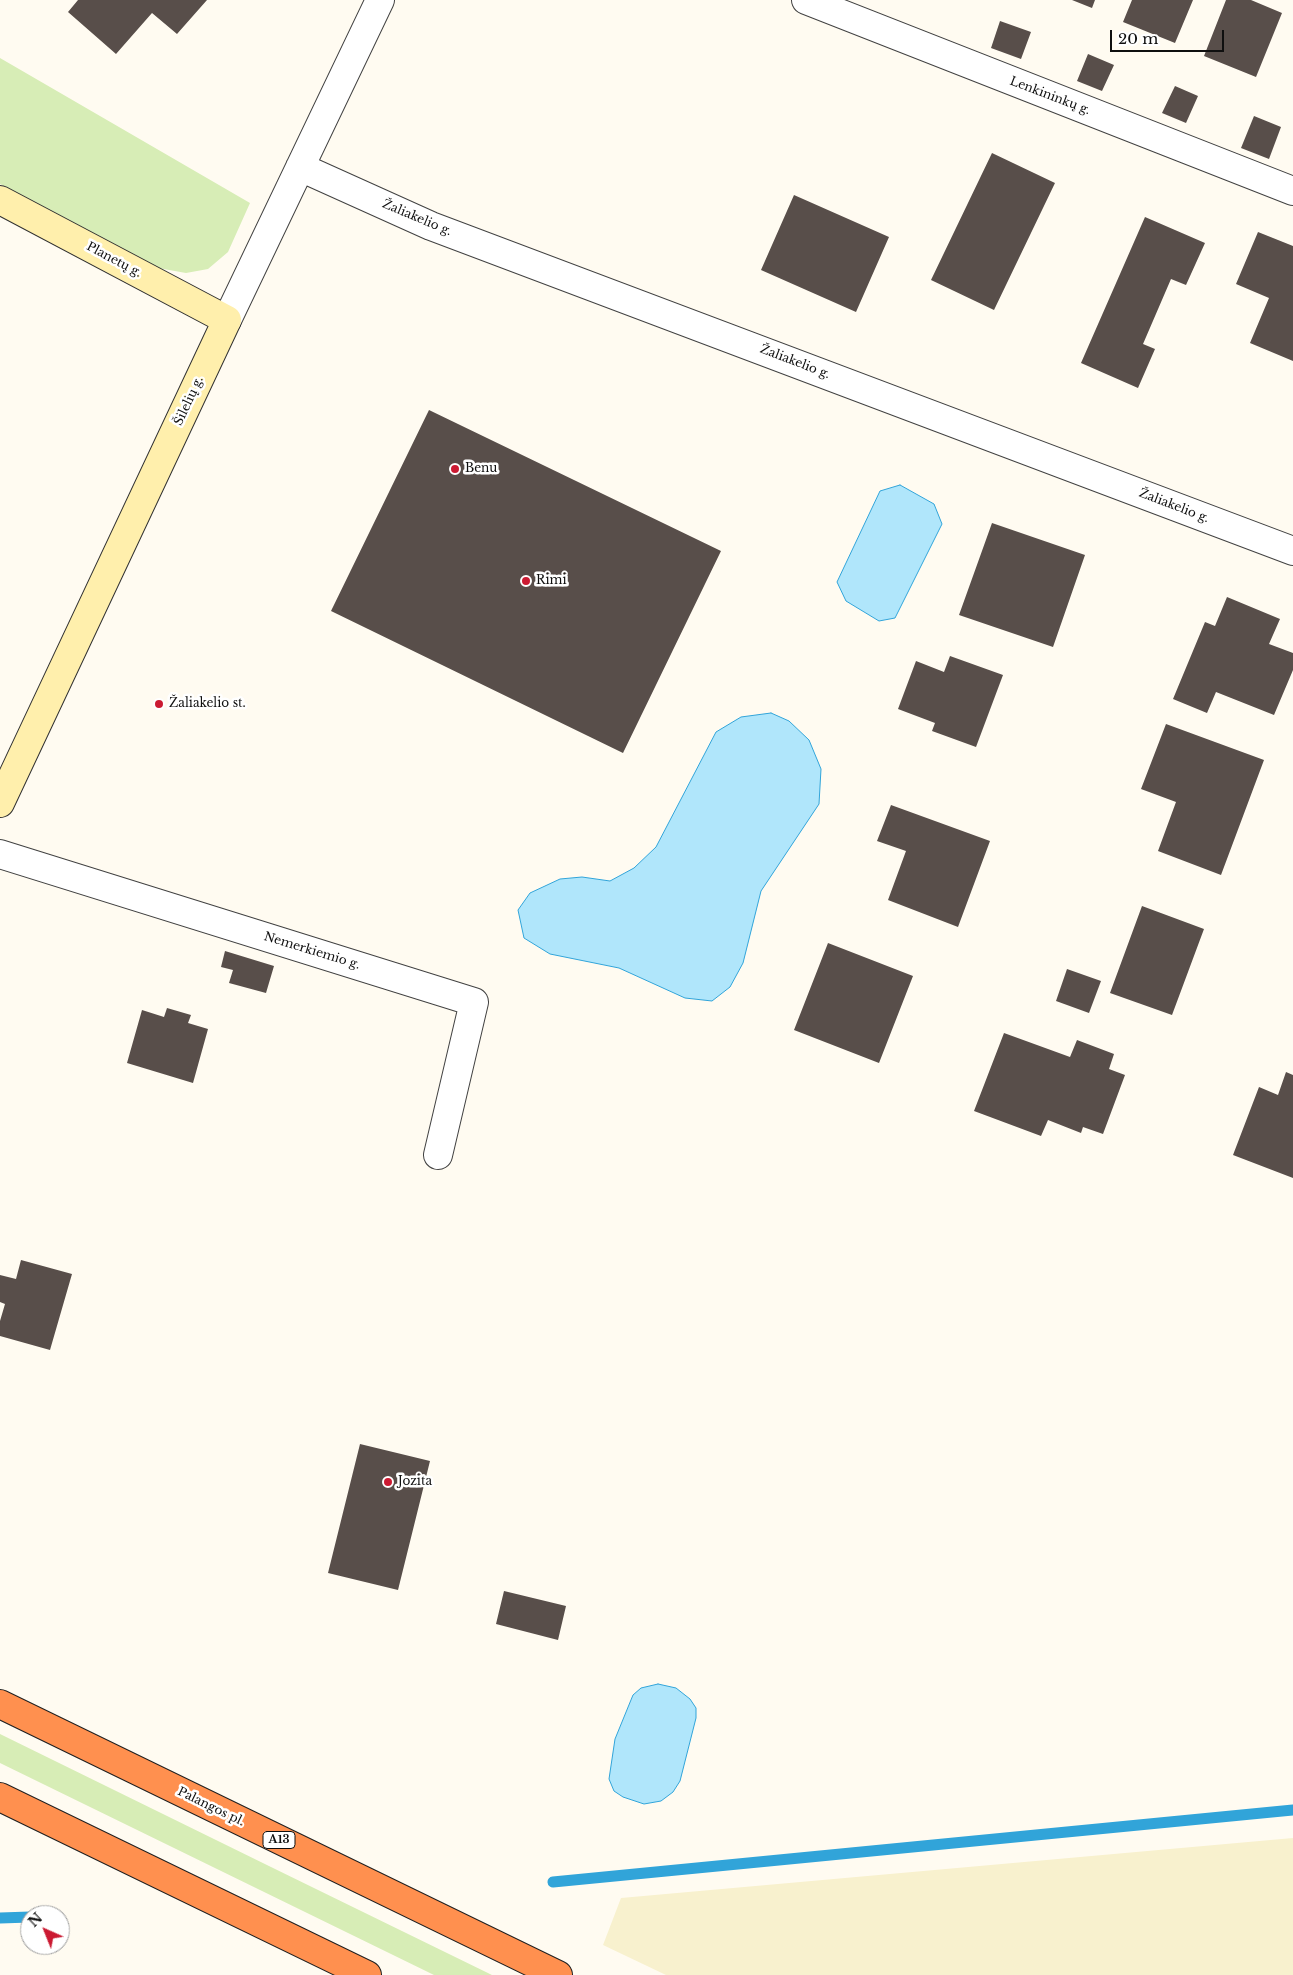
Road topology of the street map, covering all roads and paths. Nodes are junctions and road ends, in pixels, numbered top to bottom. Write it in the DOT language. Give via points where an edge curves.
graph roads {
  1 [pos="380,0"];
  2 [pos="806,0"];
  3 [pos="300,167"];
  4 [pos="1293,191"];
  5 [pos="0,200"];
  6 [pos="228,320"];
  7 [pos="1293,551"];
  8 [pos="0,803"];
  9 [pos="0,854"];
  10 [pos="438,1155"];
  11 [pos="0,1704"];
  12 [pos="0,1797"];
  13 [pos="367,1975"];
  14 [pos="558,1975"];
  1 -- 3 [label="street, Šilelių g."];
  2 -- 4 [label="street, Lenkininkų g."];
  3 -- 6 [label="street, Šilelių g."];
  3 -- 7 [label="street, Žaliakelio g." via="431,226"];
  5 -- 6 [label="main road, Planetų g."];
  6 -- 8 [label="main road, Šilelių g."];
  9 -- 10 [label="street, Nemerkiemio g." via="474,1002"];
  11 -- 14 [label="highway, Palangos pl. / A13"];
  12 -- 13 [label="highway"];
}
